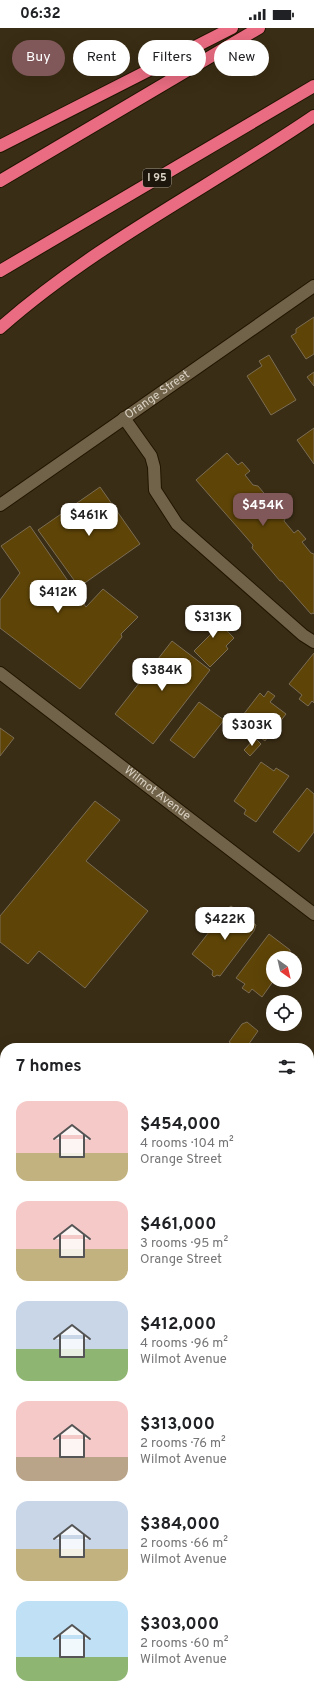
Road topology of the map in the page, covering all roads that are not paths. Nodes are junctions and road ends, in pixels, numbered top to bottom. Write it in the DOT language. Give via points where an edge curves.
graph roads {
  1 [pos="232,28"];
  2 [pos="260,28"];
  3 [pos="314,86"];
  4 [pos="314,116"];
  5 [pos="0,146"];
  6 [pos="0,181"];
  7 [pos="0,271"];
  8 [pos="314,286"];
  9 [pos="0,328"];
  10 [pos="124,418"];
  11 [pos="0,505"];
  12 [pos="314,642"];
  13 [pos="0,673"];
  14 [pos="314,914"];
  1 -- 5 [label="highway"];
  2 -- 6 [label="highway"];
  3 -- 7 [label="highway, I 95"];
  4 -- 9 [label="highway" via="99,253"];
  8 -- 10 [label="street, Orange Street"];
  10 -- 11 [label="street, Orange Street"];
  10 -- 12 [label="street" via="151,456 155,490 177,524"];
  13 -- 14 [label="street, Wilmot Avenue"];
}
